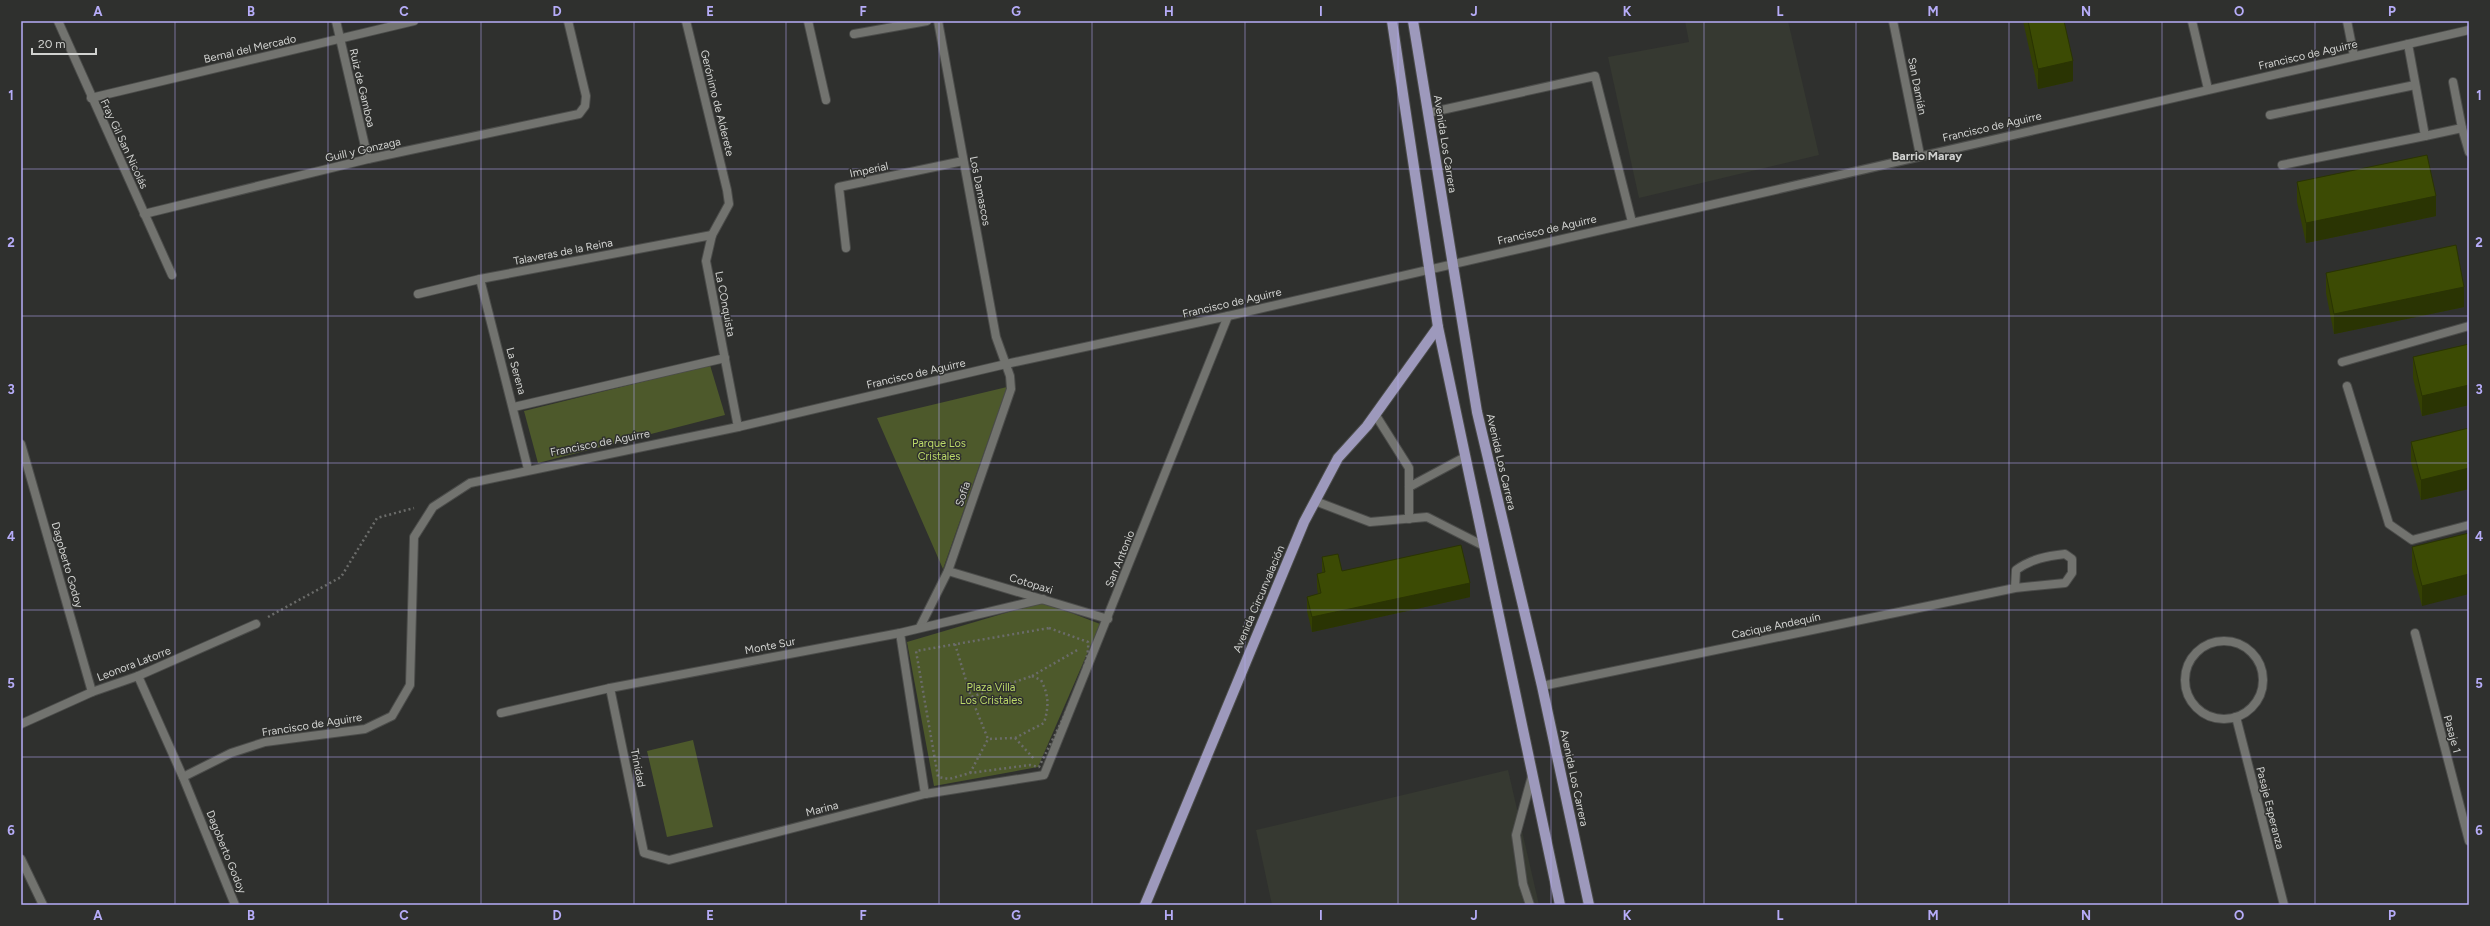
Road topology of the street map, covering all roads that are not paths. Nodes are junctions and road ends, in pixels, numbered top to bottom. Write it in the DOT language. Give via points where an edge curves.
graph roads {
  1 [pos="58,21"];
  2 [pos="336,21"];
  3 [pos="414,21"];
  4 [pos="568,21"];
  5 [pos="686,21"];
  6 [pos="808,21"];
  7 [pos="928,21"];
  8 [pos="938,21"];
  9 [pos="1392,21"];
  10 [pos="1413,21"];
  11 [pos="1892,21"];
  12 [pos="2192,21"];
  13 [pos="2347,21"];
  14 [pos="2469,30"];
  15 [pos="854,34"];
  16 [pos="340,39"];
  17 [pos="2408,44"];
  18 [pos="2354,56"];
  19 [pos="2453,82"];
  20 [pos="2415,85"];
  21 [pos="2208,89"];
  22 [pos="91,98"];
  23 [pos="826,100"];
  24 [pos="1428,113"];
  25 [pos="2270,115"];
  26 [pos="2462,128"];
  27 [pos="2425,136"];
  28 [pos="2469,152"];
  29 [pos="1920,155"];
  30 [pos="368,159"];
  31 [pos="963,162"];
  32 [pos="2282,165"];
  33 [pos="727,190"];
  34 [pos="144,214"];
  35 [pos="1632,222"];
  36 [pos="712,235"];
  37 [pos="846,248"];
  38 [pos="1453,263"];
  39 [pos="1429,269"];
  40 [pos="172,275"];
  41 [pos="480,279"];
  42 [pos="418,294"];
  43 [pos="1228,316"];
  44 [pos="2469,326"];
  45 [pos="1438,327"];
  46 [pos="725,358"];
  47 [pos="2342,362"];
  48 [pos="1006,364"];
  49 [pos="2347,386"];
  50 [pos="514,407"];
  51 [pos="1375,414"];
  52 [pos="738,427"];
  53 [pos="21,444"];
  54 [pos="1465,457"];
  55 [pos="528,469"];
  56 [pos="1409,487"];
  57 [pos="1316,501"];
  58 [pos="1409,519"];
  59 [pos="2469,525"];
  60 [pos="1484,546"];
  61 [pos="948,571"];
  62 [pos="2015,588"];
  63 [pos="1043,599"];
  64 [pos="1108,619"];
  65 [pos="256,624"];
  66 [pos="920,627"];
  67 [pos="900,633"];
  68 [pos="2414,633"];
  69 [pos="138,676"];
  70 [pos="1542,686"];
  71 [pos="610,688"];
  72 [pos="92,692"];
  73 [pos="501,713"];
  74 [pos="2236,717"];
  75 [pos="21,724"];
  76 [pos="1533,773"];
  77 [pos="182,777"];
  78 [pos="1008,782"];
  79 [pos="925,794"];
  80 [pos="2469,841"];
  81 [pos="644,853"];
  82 [pos="21,859"];
  83 [pos="43,905"];
  84 [pos="235,905"];
  85 [pos="1144,905"];
  86 [pos="1530,905"];
  87 [pos="1560,905"];
  88 [pos="1589,905"];
  89 [pos="2284,905"];
  1 -- 22 [label="street, Fray Gil San Nicolás"];
  2 -- 16 [label="street, Ruiz de Gamboa"];
  3 -- 16 [label="street, Bernal del Mercado"];
  4 -- 30 [label="street, Guill y Gonzaga" via="586,96 585,106 579,114"];
  5 -- 33 [label="street, Gerónimo de Alderete"];
  6 -- 23 [label="street"];
  7 -- 15 [label="street"];
  8 -- 31 [label="street, Los Damascos"];
  9 -- 39 [label="main road"];
  10 -- 24 [label="main road, Avenida Los Carrera"];
  11 -- 29 [label="street, San Damián"];
  12 -- 21 [label="street"];
  13 -- 18 [label="street"];
  14 -- 17 [label="street, Francisco de Aguirre"];
  16 -- 22 [label="street, Bernal del Mercado"];
  16 -- 30 [label="street, Ruiz de Gamboa"];
  17 -- 18 [label="street, Francisco de Aguirre"];
  17 -- 20 [label="street"];
  18 -- 21 [label="street, Francisco de Aguirre"];
  19 -- 26 [label="street"];
  20 -- 25 [label="street"];
  20 -- 27 [label="street"];
  21 -- 29 [label="street, Francisco de Aguirre"];
  22 -- 34 [label="street, Fray Gil San Nicolás"];
  24 -- 35 [label="street" via="1594,76"];
  24 -- 38 [label="main road, Avenida Los Carrera"];
  26 -- 27 [label="street"];
  26 -- 28 [label="street"];
  27 -- 32 [label="street"];
  29 -- 35 [label="street, Francisco de Aguirre"];
  30 -- 34 [label="street, Guill y Gonzaga"];
  31 -- 37 [label="street, Imperial" via="839,187"];
  31 -- 48 [label="street, Los Damascos" via="996,337"];
  33 -- 36 [label="street, La COnquista" via="729,204"];
  34 -- 40 [label="street, Fray Gil San Nicolás"];
  35 -- 38 [label="street, Francisco de Aguirre"];
  36 -- 41 [label="street, Talaveras de la Reina"];
  36 -- 46 [label="street, La COnquista" via="706,261"];
  38 -- 39 [label="street, Francisco de Aguirre"];
  38 -- 70 [label="main road, Avenida Los Carrera" via="1477,412"];
  39 -- 43 [label="street, Francisco de Aguirre"];
  39 -- 45 [label="main road"];
  41 -- 42 [label="street, Talaveras de la Reina"];
  41 -- 50 [label="street, La Serena"];
  43 -- 48 [label="street, Francisco de Aguirre"];
  43 -- 64 [label="street, San Antonio"];
  44 -- 47 [label="street"];
  45 -- 51 [label="main road, Avenida Circunvalación"];
  45 -- 54 [label="main road"];
  46 -- 50 [label="street"];
  46 -- 52 [label="street, La COnquista"];
  48 -- 52 [label="street, Francisco de Aguirre"];
  48 -- 61 [label="street, Sofía" via="1011,389"];
  49 -- 59 [label="street" via="2389,524 2412,540"];
  50 -- 55 [label="street, La Serena"];
  51 -- 56 [label="street" via="1409,468"];
  51 -- 57 [label="main road, Avenida Circunvalación" via="1338,458"];
  52 -- 55 [label="street, Francisco de Aguirre"];
  53 -- 72 [label="street, Dagoberto Godoy"];
  54 -- 56 [label="street"];
  54 -- 60 [label="main road"];
  55 -- 77 [label="street, Francisco de Aguirre" via="470,482 433,507 414,537 410,685 392,716 365,729 265,742 231,753"];
  56 -- 58 [label="street"];
  57 -- 58 [label="street" via="1370,522"];
  57 -- 85 [label="main road, Avenida Circunvalación" via="1298,536"];
  58 -- 60 [label="street" via="1427,517"];
  60 -- 76 [label="main road"];
  61 -- 63 [label="street, Cotopaxi"];
  61 -- 66 [label="street, Sofía"];
  62 -- 62 [label="street, Cacique Andequín" via="2016,570 2025,563 2065,554 2072,560 2072,573 2065,583"];
  62 -- 70 [label="street, Cacique Andequín"];
  63 -- 64 [label="street, Cotopaxi"];
  63 -- 66 [label="street, Monte Sur"];
  64 -- 78 [label="street, San Antonio" via="1044,775"];
  65 -- 69 [label="street, Leonora Latorre"];
  66 -- 67 [label="street, Monte Sur"];
  67 -- 71 [label="street, Monte Sur"];
  67 -- 79 [label="street"];
  68 -- 80 [label="street, Pasaje 1"];
  69 -- 72 [label="street, Leonora Latorre"];
  69 -- 77 [label="street, Dagoberto Godoy"];
  70 -- 88 [label="main road, Avenida Los Carrera"];
  71 -- 73 [label="street, Monte Sur"];
  71 -- 81 [label="street, Trinidad"];
  72 -- 75 [label="street, Leonora Latorre"];
  74 -- 74 [label="street" via="2221,719 2208,715 2197,708 2189,696 2185,673 2193,655 2206,644 2225,640 2244,645 2258,659 2263,672 2263,686 2256,703"];
  74 -- 89 [label="street, Pasaje Esperanza"];
  76 -- 86 [label="street" via="1516,835 1523,884"];
  76 -- 87 [label="main road"];
  77 -- 84 [label="street, Dagoberto Godoy"];
  78 -- 79 [label="street, Marina"];
  79 -- 81 [label="street, Marina" via="669,860"];
  82 -- 83 [label="street"];
}
